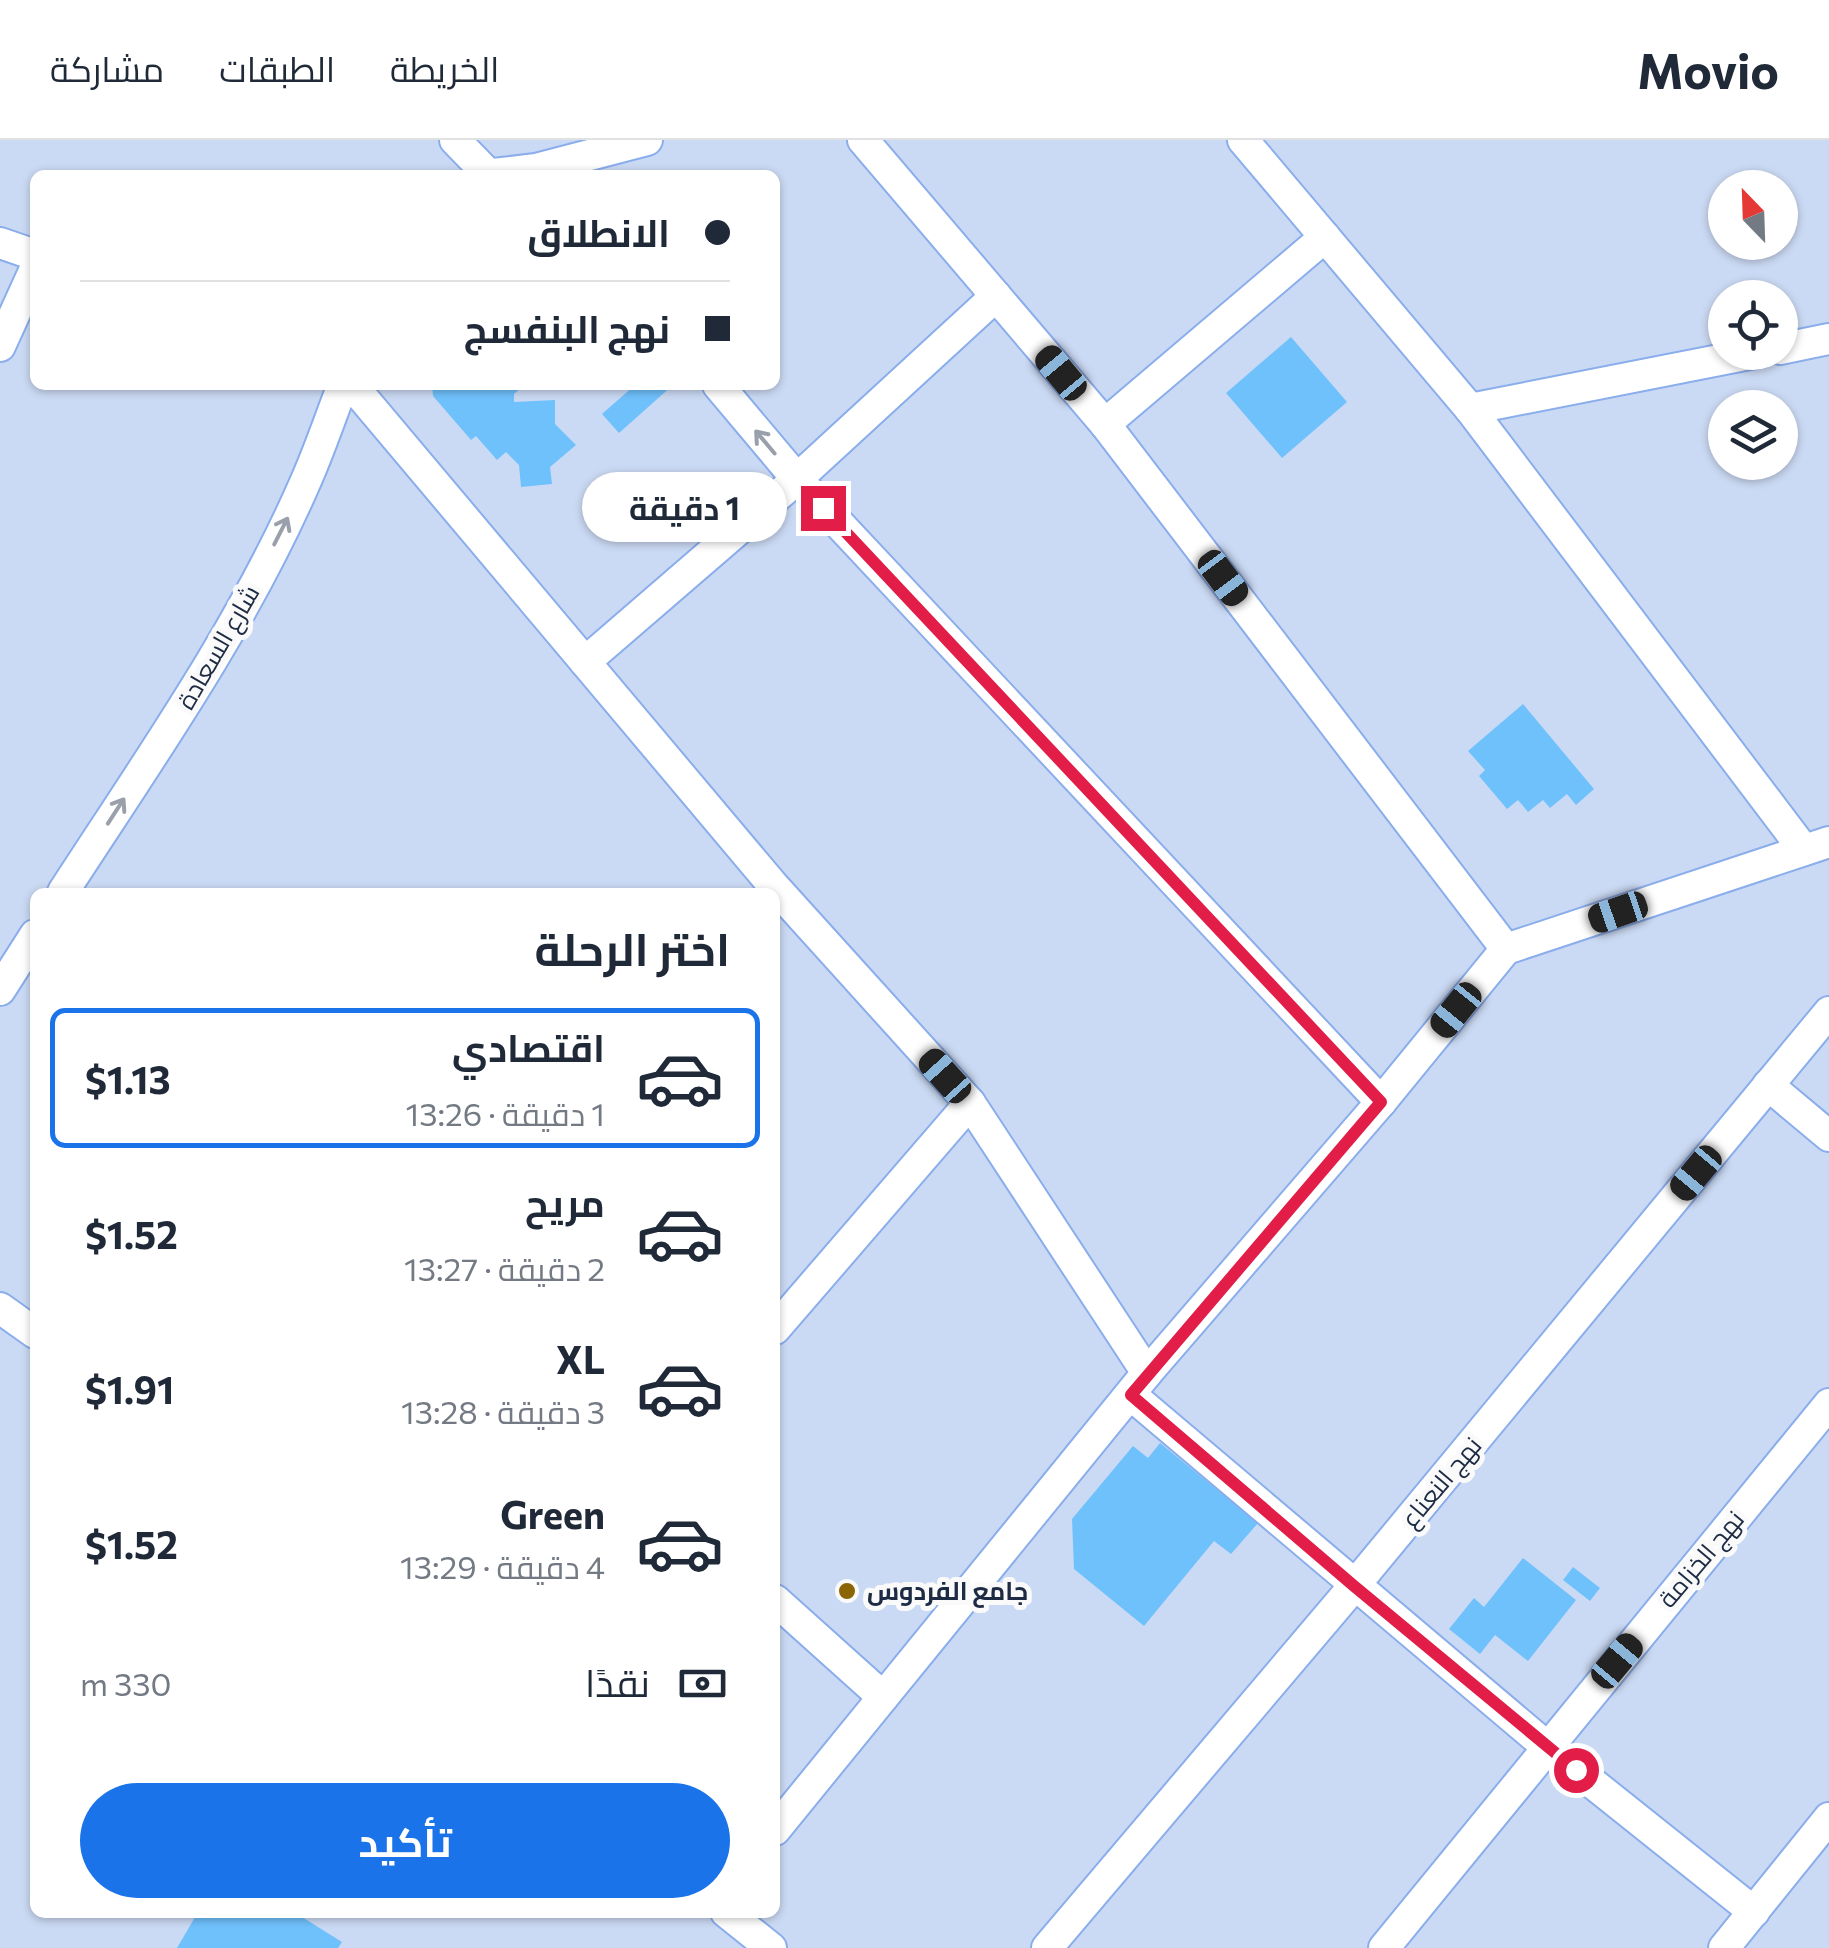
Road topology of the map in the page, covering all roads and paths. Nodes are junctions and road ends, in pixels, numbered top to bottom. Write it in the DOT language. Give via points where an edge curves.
graph roads {
  1 [pos="456,140"];
  2 [pos="647,140"];
  3 [pos="862,140"];
  4 [pos="1243,140"];
  5 [pos="482,170"];
  6 [pos="546,170"];
  7 [pos="1325,237"];
  8 [pos="0,243"];
  9 [pos="30,253"];
  10 [pos="30,280"];
  11 [pos="996,296"];
  12 [pos="1829,339"];
  13 [pos="1798,345"];
  14 [pos="0,346"];
  15 [pos="1708,362"];
  16 [pos="341,390"];
  17 [pos="356,390"];
  18 [pos="722,390"];
  19 [pos="1470,408"];
  20 [pos="1105,424"];
  21 [pos="797,479"];
  22 [pos="586,662"];
  23 [pos="1816,846"];
  24 [pos="65,888"];
  25 [pos="768,888"];
  26 [pos="780,901"];
  27 [pos="30,949"];
  28 [pos="1506,949"];
  29 [pos="0,990"];
  30 [pos="1829,1012"];
  31 [pos="1768,1085"];
  32 [pos="1381,1102"];
  33 [pos="970,1103"];
  34 [pos="1829,1136"];
  35 [pos="0,1308"];
  36 [pos="780,1324"];
  37 [pos="30,1330"];
  38 [pos="1139,1384"];
  39 [pos="1829,1404"];
  40 [pos="1354,1586"];
  41 [pos="780,1604"];
  42 [pos="883,1697"];
  43 [pos="1546,1746"];
  44 [pos="1829,1818"];
  45 [pos="780,1824"];
  46 [pos="1754,1912"];
  47 [pos="734,1918"];
  48 [pos="771,1948"];
  49 [pos="1047,1948"];
  50 [pos="1384,1948"];
  51 [pos="1724,1948"];
  1 -- 5 [label="street"];
  2 -- 6 [label="street"];
  3 -- 11 [label="street"];
  4 -- 7 [label="street"];
  7 -- 19 [label="street"];
  7 -- 20 [label="street"];
  8 -- 9 [label="street"];
  10 -- 14 [label="street"];
  11 -- 20 [label="street"];
  11 -- 21 [label="street"];
  12 -- 13 [label="street"];
  15 -- 19 [label="street"];
  24 -- 16 [label="street, شارع السعادة, one-way" via="252,590"];
  17 -- 22 [label="street"];
  21 -- 18 [label="street, one-way"];
  19 -- 23 [label="street"];
  20 -- 28 [label="street"];
  21 -- 22 [label="street"];
  21 -- 32 [label="street"];
  22 -- 25 [label="street"];
  23 -- 28 [label="street"];
  26 -- 33 [label="street"];
  27 -- 29 [label="street"];
  28 -- 32 [label="street"];
  30 -- 31 [label="street, نهج النعناع"];
  31 -- 34 [label="street"];
  31 -- 40 [label="street, نهج النعناع"];
  32 -- 38 [label="street"];
  33 -- 36 [label="street"];
  33 -- 38 [label="street"];
  35 -- 37 [label="street"];
  38 -- 40 [label="street"];
  38 -- 42 [label="street"];
  39 -- 43 [label="street, نهج الخزامة"];
  40 -- 43 [label="street"];
  40 -- 49 [label="street, نهج النعناع"];
  41 -- 42 [label="street"];
  42 -- 45 [label="street"];
  43 -- 46 [label="street"];
  43 -- 50 [label="street, نهج الخزامة"];
  44 -- 46 [label="street"];
  46 -- 51 [label="street"];
  47 -- 48 [label="street"];
}
